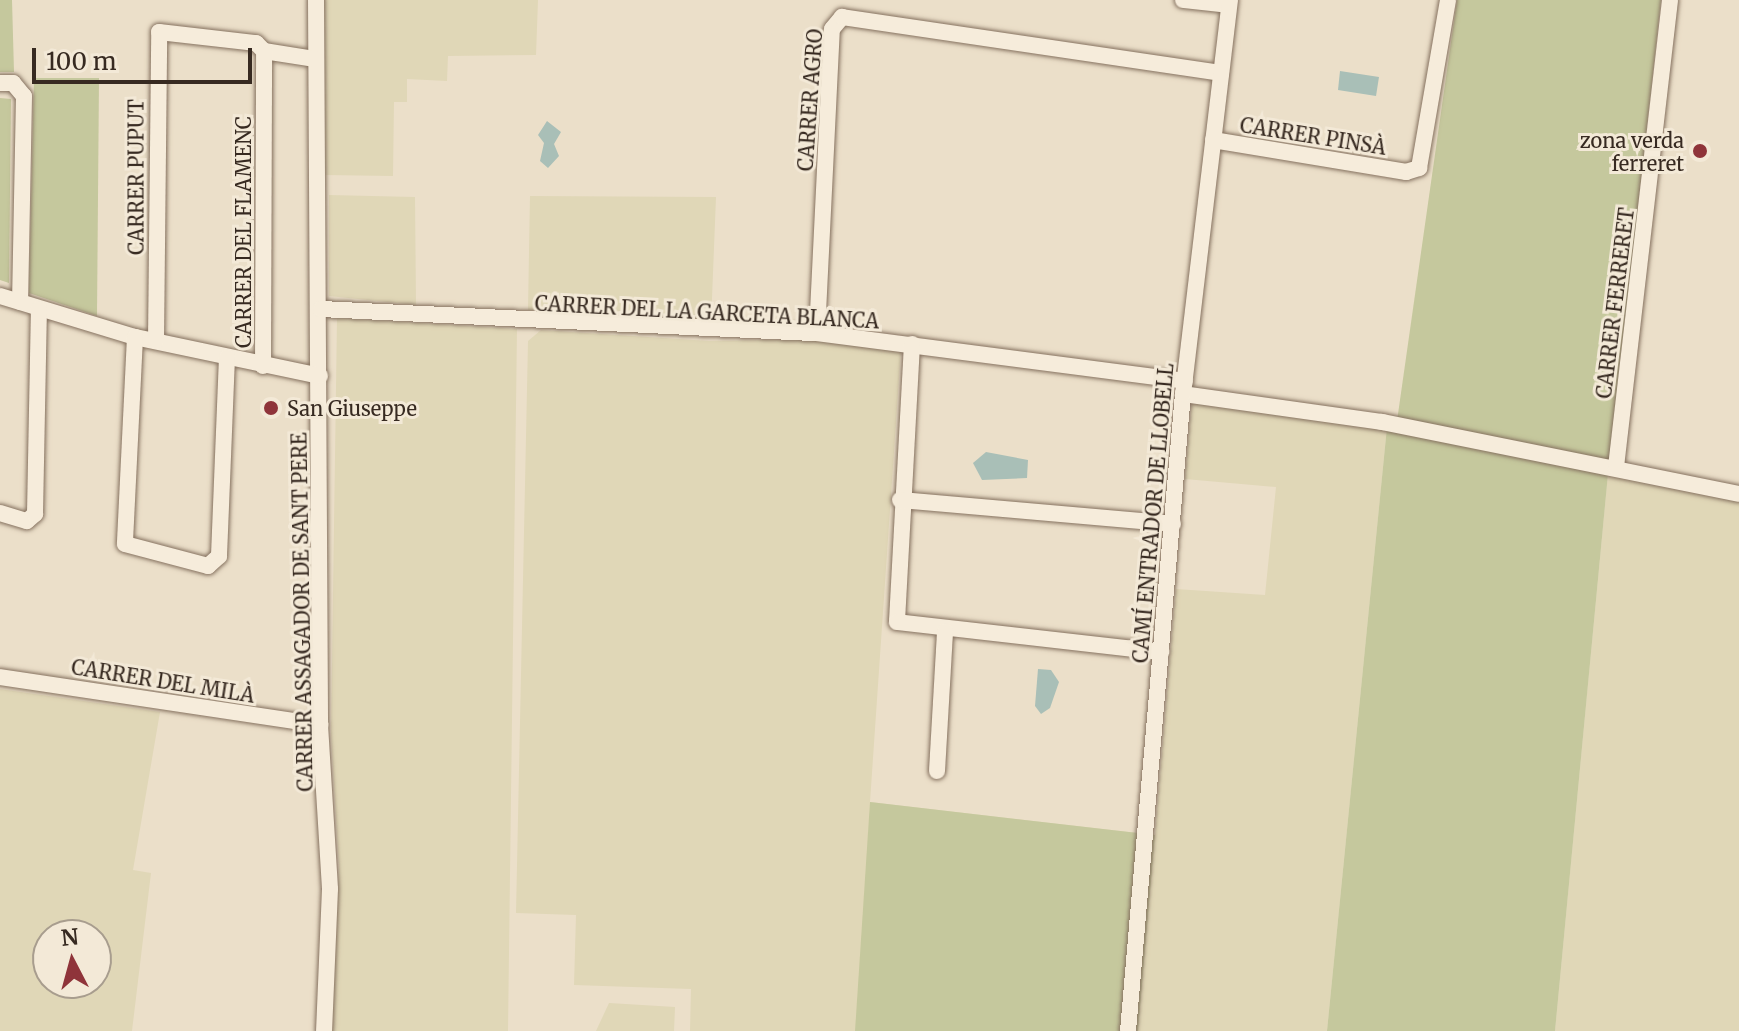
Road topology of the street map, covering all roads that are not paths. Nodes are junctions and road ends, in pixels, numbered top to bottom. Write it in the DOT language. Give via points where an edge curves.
graph roads {
  1 [pos="316,0"];
  2 [pos="1183,0"];
  3 [pos="1448,0"];
  4 [pos="1670,0"];
  5 [pos="1230,3"];
  6 [pos="264,51"];
  7 [pos="315,59"];
  8 [pos="1221,73"];
  9 [pos="0,83"];
  10 [pos="1213,140"];
  11 [pos="0,296"];
  12 [pos="20,302"];
  13 [pos="39,309"];
  14 [pos="321,309"];
  15 [pos="817,333"];
  16 [pos="135,337"];
  17 [pos="156,341"];
  18 [pos="912,344"];
  19 [pos="227,357"];
  20 [pos="263,366"];
  21 [pos="320,376"];
  22 [pos="1184,388"];
  23 [pos="1616,467"];
  24 [pos="1739,494"];
  25 [pos="900,500"];
  26 [pos="0,513"];
  27 [pos="1173,524"];
  28 [pos="945,631"];
  29 [pos="1161,652"];
  30 [pos="0,677"];
  31 [pos="320,725"];
  32 [pos="937,771"];
  33 [pos="324,1031"];
  34 [pos="1128,1031"];
  1 -- 7 [label="street, CARRER ASSAGADOR DE SANT PERE"];
  2 -- 5 [label="street"];
  3 -- 10 [label="street, CARRER PINSÀ" via="1424,162 1406,172"];
  4 -- 23 [label="street, CARRER FERRERET"];
  5 -- 8 [label="street, CAMÍ ENTRADOR DE LLOBELL"];
  6 -- 7 [label="street, CARRER PUPUT"];
  6 -- 17 [label="street, CARRER PUPUT" via="256,43 164,29 156,37"];
  6 -- 20 [label="street, CARRER DEL FLAMENC"];
  7 -- 14 [label="street, CARRER ASSAGADOR DE SANT PERE"];
  8 -- 10 [label="street, CAMÍ ENTRADOR DE LLOBELL"];
  8 -- 15 [label="street, CARRER AGRO" via="842,17 832,29"];
  9 -- 12 [label="street" via="13,83 24,96"];
  10 -- 22 [label="street, CAMÍ ENTRADOR DE LLOBELL"];
  11 -- 12 [label="street"];
  12 -- 13 [label="street"];
  13 -- 16 [label="street"];
  13 -- 26 [label="street" via="35,514 27,521"];
  14 -- 15 [label="street, CARRER DEL LA GARCETA BLANCA"];
  14 -- 21 [label="street, CARRER ASSAGADOR DE SANT PERE"];
  15 -- 18 [label="street, CARRER DEL LA GARCETA BLANCA"];
  16 -- 17 [label="street"];
  16 -- 19 [label="street" via="125,544 208,566 219,556"];
  17 -- 19 [label="street"];
  18 -- 22 [label="street, CARRER DEL LA GARCETA BLANCA"];
  18 -- 25 [label="street"];
  19 -- 20 [label="street"];
  20 -- 21 [label="street"];
  21 -- 31 [label="street, CARRER ASSAGADOR DE SANT PERE"];
  22 -- 23 [label="street, CARRER DEL LA GARCETA BLANCA"];
  22 -- 27 [label="street, CAMÍ ENTRADOR DE LLOBELL"];
  23 -- 24 [label="street, CARRER DEL LA GARCETA BLANCA"];
  25 -- 27 [label="street"];
  25 -- 28 [label="street" via="894,615 903,626"];
  27 -- 29 [label="street, CAMÍ ENTRADOR DE LLOBELL"];
  28 -- 29 [label="street"];
  28 -- 32 [label="street"];
  29 -- 34 [label="street, CAMÍ ENTRADOR DE LLOBELL"];
  30 -- 31 [label="street, CARRER DEL MILÀ"];
  31 -- 33 [label="street, CARRER ASSAGADOR DE SANT PERE" via="330,889"];
}
